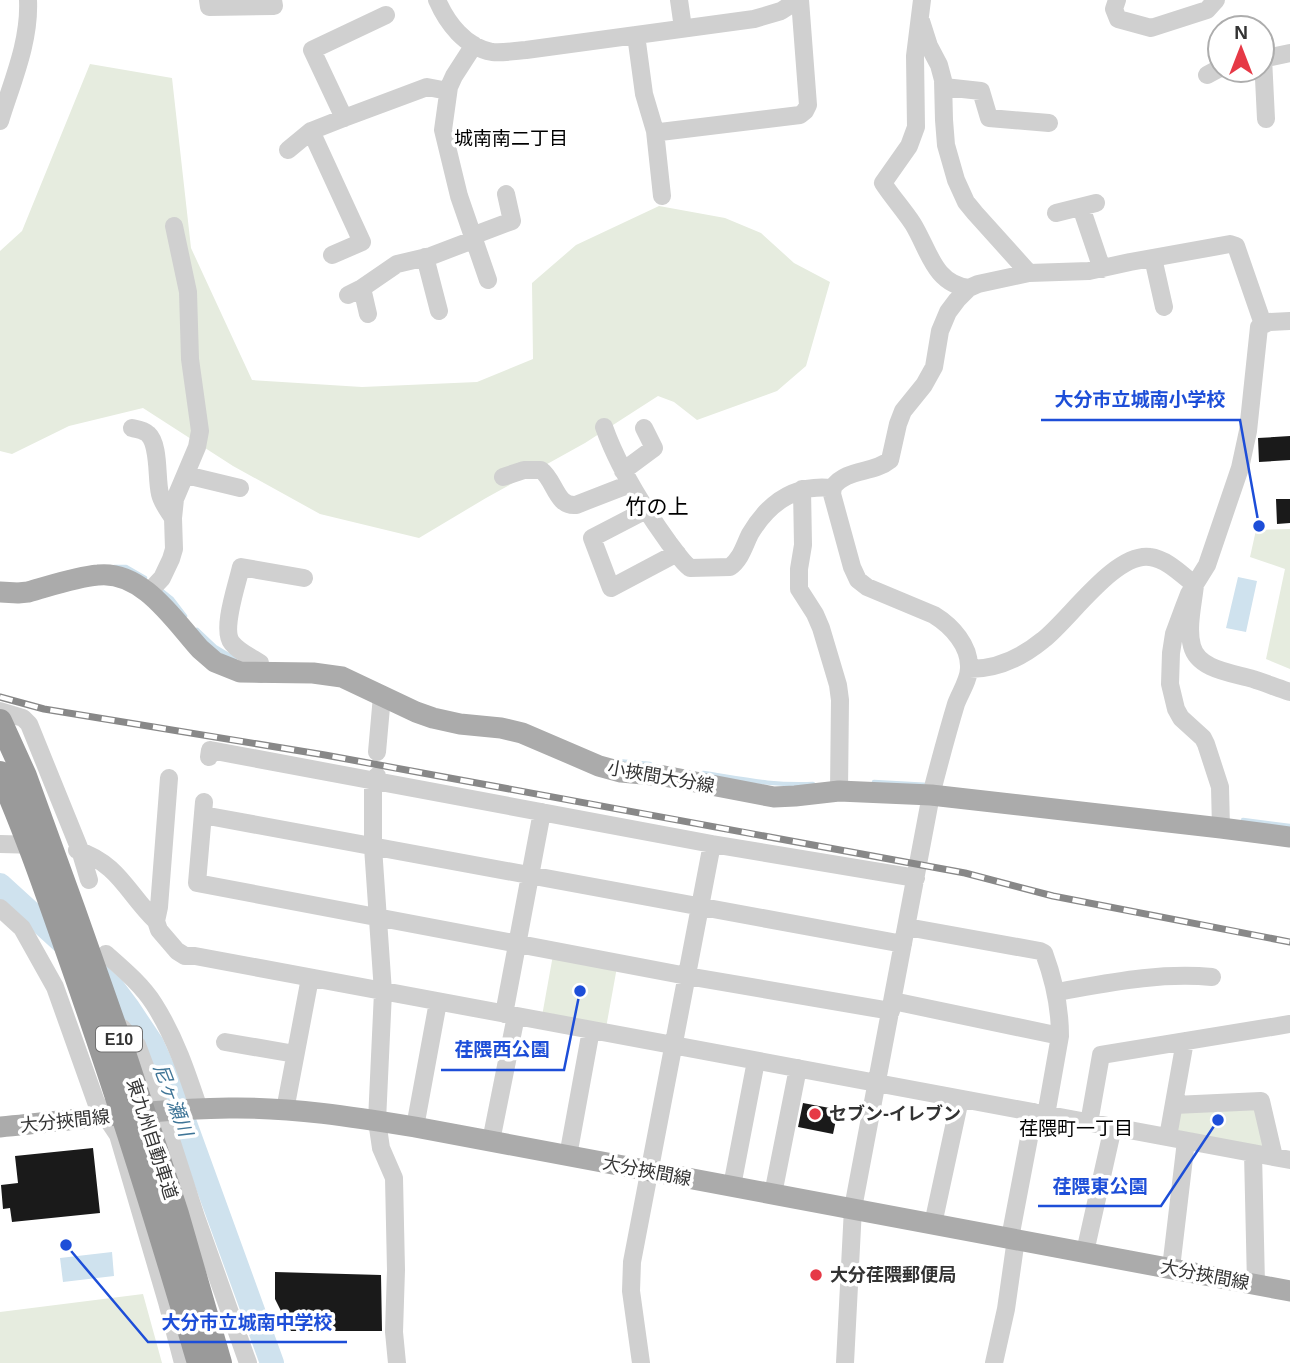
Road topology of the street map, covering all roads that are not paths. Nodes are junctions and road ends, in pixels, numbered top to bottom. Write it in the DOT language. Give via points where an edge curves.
graph roads {
  1 [pos="28,0"];
  2 [pos="208,0"];
  3 [pos="273,0"];
  4 [pos="437,0"];
  5 [pos="679,0"];
  6 [pos="799,0"];
  7 [pos="1117,0"];
  8 [pos="1216,0"];
  9 [pos="920,7"];
  10 [pos="386,15"];
  11 [pos="683,29"];
  12 [pos="636,34"];
  13 [pos="474,45"];
  14 [pos="6,80"];
  15 [pos="1264,84"];
  16 [pos="944,87"];
  17 [pos="447,91"];
  18 [pos="344,118"];
  19 [pos="1266,119"];
  20 [pos="0,121"];
  21 [pos="1049,123"];
  22 [pos="311,131"];
  23 [pos="655,131"];
  24 [pos="288,150"];
  25 [pos="506,194"];
  26 [pos="662,196"];
  27 [pos="1056,213"];
  28 [pos="174,226"];
  29 [pos="473,238"];
  30 [pos="332,255"];
  31 [pos="425,257"];
  32 [pos="1153,258"];
  33 [pos="1102,269"];
  34 [pos="1028,273"];
  35 [pos="488,281"];
  36 [pos="969,288"];
  37 [pos="1164,307"];
  38 [pos="439,311"];
  39 [pos="368,314"];
  40 [pos="1290,321"];
  41 [pos="1263,324"];
  42 [pos="604,427"];
  43 [pos="132,428"];
  44 [pos="644,428"];
  45 [pos="186,475"];
  46 [pos="503,477"];
  47 [pos="627,478"];
  48 [pos="240,488"];
  49 [pos="832,488"];
  50 [pos="802,489"];
  51 [pos="646,510"];
  52 [pos="173,518"];
  53 [pos="677,554"];
  54 [pos="304,578"];
  55 [pos="1195,585"];
  56 [pos="153,587"];
  57 [pos="0,592"];
  58 [pos="970,669"];
  59 [pos="261,674"];
  60 [pos="1290,692"];
  61 [pos="382,696"];
  62 [pos="0,711"];
  63 [pos="0,721"];
  64 [pos="377,752"];
  65 [pos="209,757"];
  66 [pos="0,773"];
  67 [pos="169,778"];
  68 [pos="375,778"];
  69 [pos="839,791"];
  70 [pos="932,795"];
  71 [pos="542,812"];
  72 [pos="1221,828"];
  73 [pos="1290,837"];
  74 [pos="0,844"];
  75 [pos="712,844"];
  76 [pos="373,847"];
  77 [pos="80,850"];
  78 [pos="530,876"];
  79 [pos="916,878"];
  80 [pos="89,880"];
  81 [pos="0,908"];
  82 [pos="700,908"];
  83 [pos="378,917"];
  84 [pos="156,921"];
  85 [pos="905,935"];
  86 [pos="517,944"];
  87 [pos="106,954"];
  88 [pos="687,976"];
  89 [pos="1212,977"];
  90 [pos="310,978"];
  91 [pos="55,987"];
  92 [pos="383,992"];
  93 [pos="1056,992"];
  94 [pos="438,1002"];
  95 [pos="892,1006"];
  96 [pos="510,1015"];
  97 [pos="1290,1026"];
  98 [pos="591,1030"];
  99 [pos="1060,1036"];
  100 [pos="1185,1041"];
  101 [pos="225,1042"];
  102 [pos="674,1045"];
  103 [pos="295,1054"];
  104 [pos="756,1061"];
  105 [pos="798,1068"];
  106 [pos="877,1083"];
  107 [pos="960,1098"];
  108 [pos="1174,1105"];
  109 [pos="199,1109"];
  110 [pos="285,1110"];
  111 [pos="162,1112"];
  112 [pos="1040,1114"];
  113 [pos="104,1116"];
  114 [pos="377,1121"];
  115 [pos="1089,1123"];
  116 [pos="415,1127"];
  117 [pos="1113,1127"];
  118 [pos="0,1128"];
  119 [pos="1177,1139"];
  120 [pos="491,1141"];
  121 [pos="1253,1153"];
  122 [pos="568,1156"];
  123 [pos="1282,1158"];
  124 [pos="649,1171"];
  125 [pos="732,1186"];
  126 [pos="772,1194"];
  127 [pos="853,1208"];
  128 [pos="933,1224"];
  129 [pos="1013,1239"];
  130 [pos="1085,1252"];
  131 [pos="1171,1268"];
  132 [pos="1256,1284"];
  133 [pos="1290,1290"];
  134 [pos="183,1363"];
  135 [pos="199,1363"];
  136 [pos="220,1363"];
  137 [pos="248,1363"];
  138 [pos="397,1363"];
  139 [pos="641,1363"];
  140 [pos="845,1363"];
  141 [pos="995,1363"];
  1 -- 14 [label="street" via="22,54"];
  2 -- 3 [label="street" via="209,7 274,6"];
  4 -- 13 [label="street" via="454,29"];
  5 -- 11 [label="street"];
  6 -- 11 [label="street" via="763,17"];
  6 -- 23 [label="street" via="808,105 803,114"];
  7 -- 8 [label="street" via="1118,19 1151,28 1207,10"];
  9 -- 16 [label="street"];
  9 -- 36 [label="street" via="916,127 909,146 883,183 941,275 953,285"];
  10 -- 18 [label="street" via="312,50"];
  11 -- 12 [label="street"];
  12 -- 13 [label="street" via="501,52"];
  12 -- 23 [label="street" via="644,94"];
  13 -- 17 [label="street"];
  14 -- 20 [label="street"];
  15 -- 19 [label="street"];
  16 -- 21 [label="street" via="981,91 989,118"];
  16 -- 34 [label="street" via="946,145 961,192"];
  17 -- 18 [label="street" via="428,87"];
  17 -- 29 [label="street" via="444,137"];
  18 -- 22 [label="street"];
  22 -- 24 [label="street"];
  22 -- 30 [label="street" via="362,242"];
  23 -- 26 [label="street"];
  25 -- 29 [label="street" via="512,221"];
  27 -- 33 [label="street" via="1088,205"];
  28 -- 45 [label="street" via="188,292 190,359 200,431"];
  29 -- 31 [label="street"];
  29 -- 35 [label="street"];
  31 -- 38 [label="street"];
  31 -- 39 [label="street" via="397,264 355,291"];
  32 -- 33 [label="street"];
  32 -- 37 [label="street"];
  32 -- 41 [label="street" via="1236,246"];
  33 -- 34 [label="street"];
  34 -- 36 [label="street"];
  36 -- 49 [label="street" via="948,312 934,367 903,411 890,460 850,474"];
  40 -- 41 [label="street"];
  41 -- 55 [label="street" via="1257,334 1242,457"];
  42 -- 47 [label="street"];
  43 -- 52 [label="street" via="148,433 151,439 160,493"];
  44 -- 47 [label="street" via="654,448"];
  45 -- 48 [label="street"];
  45 -- 52 [label="street" via="175,499"];
  46 -- 47 [label="street" via="541,470 570,506"];
  47 -- 51 [label="street"];
  49 -- 50 [label="street"];
  49 -- 58 [label="street" via="858,580 941,619 963,645"];
  50 -- 53 [label="street" via="771,506 730,567 690,568"];
  50 -- 69 [label="street" via="798,581 818,621 838,685"];
  51 -- 53 [label="street"];
  51 -- 53 [label="street" via="592,538 611,588"];
  52 -- 56 [label="street" via="174,550"];
  54 -- 59 [label="street" via="241,567 227,632 236,647 260,663"];
  55 -- 58 [label="street" via="1159,559 1134,558 1110,573 1052,633 1029,650 995,667"];
  55 -- 60 [label="street" via="1191,638 1198,657 1215,668"];
  55 -- 72 [label="street" via="1174,634 1170,684 1181,718 1206,744 1220,788"];
  56 -- 57 [label="main road, 小挾間大分線" via="97,575 18,593"];
  56 -- 59 [label="main road, 小挾間大分線" via="160,603 207,656 234,671"];
  58 -- 70 [label="street"];
  59 -- 61 [label="main road, 小挾間大分線" via="327,674"];
  61 -- 64 [label="street"];
  61 -- 69 [label="main road, 小挾間大分線" via="433,719 522,733 621,772 774,797"];
  62 -- 77 [label="street" via="29,724"];
  63 -- 136 [label="highway, 東九州自動車道 / E10, bridge" via="125,1056"];
  65 -- 68 [label="street" via="210,750"];
  66 -- 135 [label="highway, 東九州自動車道 / E10, bridge" via="106,1059"];
  67 -- 84 [label="street"];
  68 -- 71 [label="street"];
  68 -- 76 [label="street"];
  69 -- 70 [label="main road, 小挾間大分線"];
  70 -- 72 [label="main road, 小挾間大分線"];
  70 -- 79 [label="street"];
  71 -- 75 [label="street"];
  71 -- 78 [label="street"];
  72 -- 73 [label="main road, 小挾間大分線"];
  74 -- 77 [label="street"];
  75 -- 79 [label="street"];
  75 -- 82 [label="street"];
  76 -- 78 [label="street"];
  76 -- 83 [label="street"];
  76 -- 83 [label="street" via="203,808 197,883"];
  77 -- 80 [label="street"];
  77 -- 84 [label="street" via="111,868"];
  78 -- 82 [label="street"];
  78 -- 86 [label="street"];
  79 -- 85 [label="street"];
  81 -- 91 [label="street" via="22,928"];
  82 -- 85 [label="street"];
  82 -- 88 [label="street"];
  83 -- 86 [label="street"];
  83 -- 92 [label="street"];
  84 -- 90 [label="street" via="185,956"];
  85 -- 93 [label="street" via="1041,951"];
  85 -- 95 [label="street"];
  86 -- 88 [label="street"];
  86 -- 96 [label="street"];
  87 -- 109 [label="street" via="154,1003 176,1045"];
  88 -- 95 [label="street"];
  88 -- 102 [label="street"];
  89 -- 93 [label="street" via="1161,975"];
  90 -- 92 [label="street"];
  90 -- 103 [label="street"];
  91 -- 111 [label="street" via="122,1028 138,1045"];
  91 -- 113 [label="street"];
  92 -- 94 [label="street"];
  92 -- 114 [label="street"];
  93 -- 99 [label="street"];
  94 -- 96 [label="street"];
  94 -- 116 [label="street"];
  95 -- 99 [label="street"];
  95 -- 106 [label="street"];
  96 -- 98 [label="street"];
  96 -- 120 [label="street"];
  97 -- 100 [label="street"];
  98 -- 102 [label="street"];
  98 -- 122 [label="street"];
  99 -- 112 [label="street"];
  100 -- 108 [label="street"];
  100 -- 115 [label="street" via="1101,1055"];
  101 -- 103 [label="street"];
  102 -- 104 [label="street"];
  102 -- 124 [label="street"];
  103 -- 110 [label="street"];
  104 -- 105 [label="street"];
  104 -- 125 [label="street"];
  105 -- 106 [label="street"];
  105 -- 126 [label="street"];
  106 -- 107 [label="street"];
  106 -- 127 [label="street"];
  107 -- 112 [label="street"];
  107 -- 128 [label="street"];
  108 -- 119 [label="street"];
  108 -- 123 [label="street" via="1261,1101"];
  109 -- 110 [label="main road, 大分挾間線"];
  109 -- 111 [label="main road, 大分挾間線"];
  110 -- 114 [label="main road, 大分挾間線"];
  111 -- 113 [label="main road, 大分挾間線"];
  111 -- 137 [label="street"];
  112 -- 115 [label="street"];
  112 -- 129 [label="street"];
  113 -- 118 [label="main road, 大分挾間線"];
  113 -- 134 [label="street" via="118,1136"];
  114 -- 116 [label="main road, 大分挾間線"];
  114 -- 138 [label="street" via="381,1148 394,1178"];
  115 -- 117 [label="street"];
  116 -- 120 [label="main road, 大分挾間線"];
  117 -- 119 [label="street"];
  117 -- 130 [label="street"];
  119 -- 121 [label="street"];
  119 -- 131 [label="street"];
  120 -- 122 [label="main road, 大分挾間線"];
  121 -- 123 [label="street"];
  121 -- 132 [label="street"];
  122 -- 124 [label="main road, 大分挾間線"];
  124 -- 125 [label="main road, 大分挾間線"];
  124 -- 139 [label="street" via="631,1273"];
  125 -- 126 [label="main road, 大分挾間線"];
  126 -- 127 [label="main road, 大分挾間線"];
  127 -- 128 [label="main road, 大分挾間線"];
  127 -- 140 [label="street"];
  128 -- 129 [label="main road, 大分挾間線"];
  129 -- 130 [label="main road, 大分挾間線"];
  129 -- 141 [label="street"];
  130 -- 131 [label="main road, 大分挾間線"];
  131 -- 132 [label="main road, 大分挾間線"];
  132 -- 133 [label="main road, 大分挾間線"];
}
